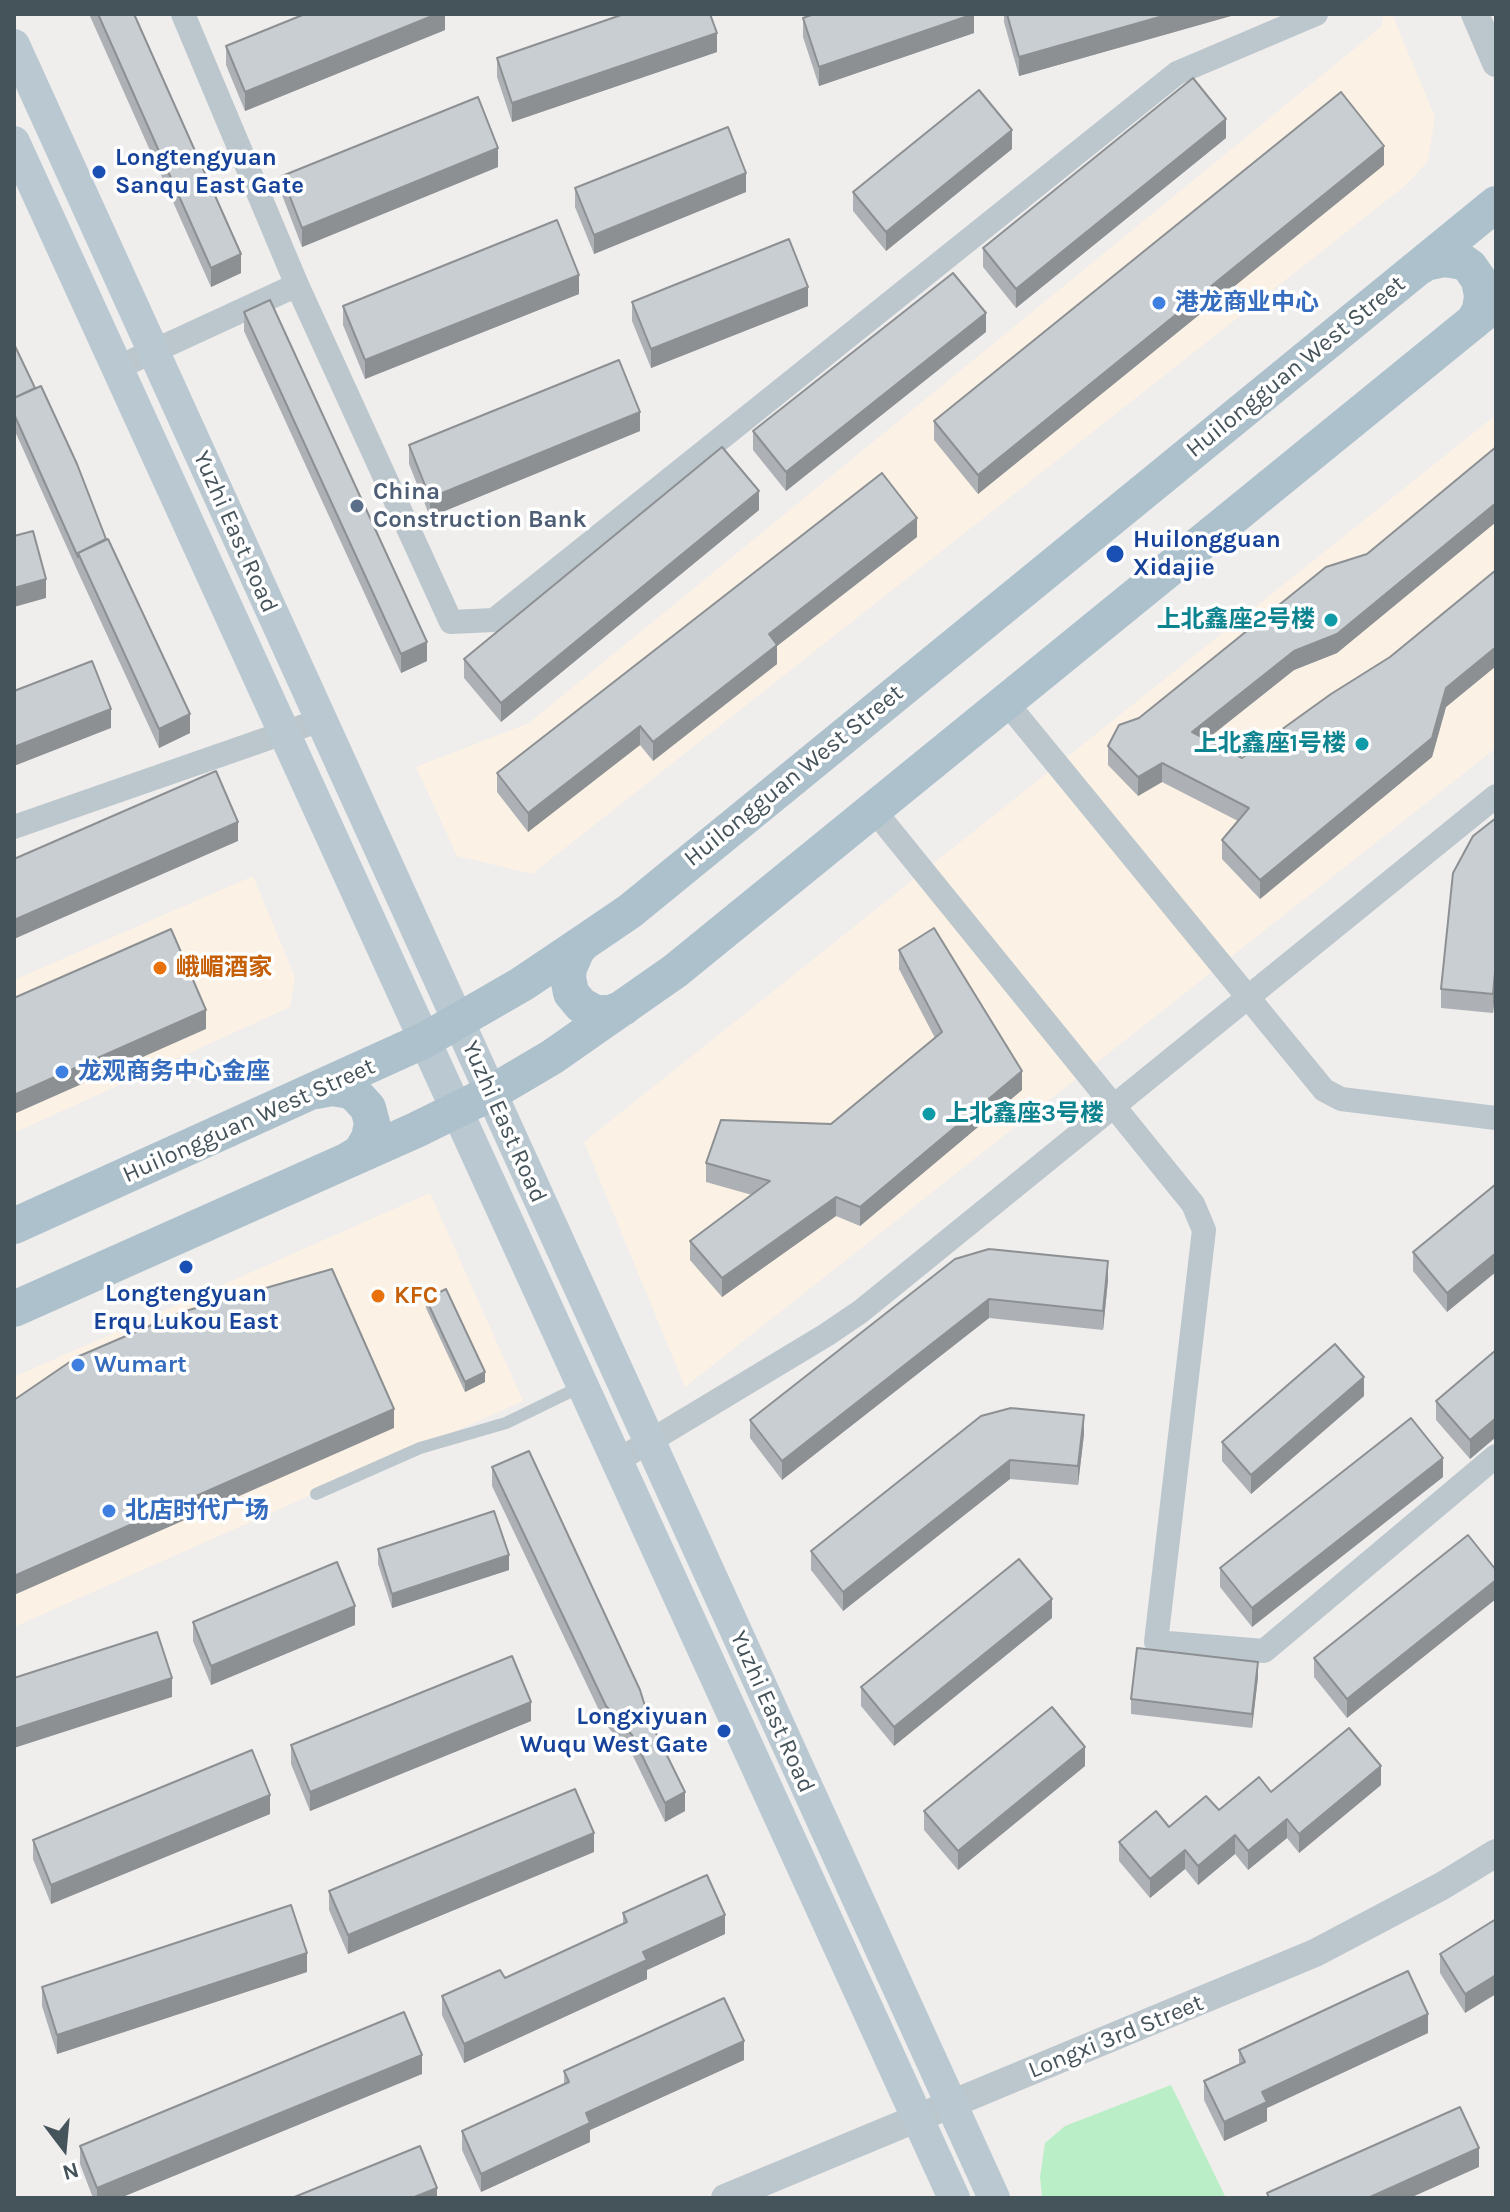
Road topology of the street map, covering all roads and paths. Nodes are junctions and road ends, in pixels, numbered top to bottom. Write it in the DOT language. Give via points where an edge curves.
graph roads {
  1 [pos="183,14"];
  2 [pos="1316,14"];
  3 [pos="1475,14"];
  4 [pos="14,45"];
  5 [pos="1496,63"];
  6 [pos="14,142"];
  7 [pos="1496,204"];
  8 [pos="1418,268"];
  9 [pos="297,285"];
  10 [pos="1484,312"];
  11 [pos="153,351"];
  12 [pos="117,368"];
  13 [pos="1006,702"];
  14 [pos="321,720"];
  15 [pos="284,733"];
  16 [pos="1496,796"];
  17 [pos="873,809"];
  18 [pos="14,827"];
  19 [pos="583,943"];
  20 [pos="1248,997"];
  21 [pos="623,1008"];
  22 [pos="458,1022"];
  23 [pos="425,1040"];
  24 [pos="315,1091"];
  25 [pos="491,1093"];
  26 [pos="1114,1106"];
  27 [pos="457,1111"];
  28 [pos="1496,1118"];
  29 [pos="348,1160"];
  30 [pos="14,1226"];
  31 [pos="14,1309"];
  32 [pos="583,1386"];
  33 [pos="649,1441"];
  34 [pos="1496,1456"];
  35 [pos="617,1461"];
  36 [pos="316,1494"];
  37 [pos="1496,1853"];
  38 [pos="951,2105"];
  39 [pos="918,2119"];
  40 [pos="725,2198"];
  41 [pos="954,2198"];
  42 [pos="994,2198"];
  1 -- 9 [label="street"];
  2 -- 9 [label="street" via="1177,73 494,620 451,622"];
  3 -- 5 [label="street"];
  4 -- 11 [label="main road, Yuzhi East Road"];
  6 -- 12 [label="main road, Yuzhi East Road"];
  7 -- 8 [label="main road, Huilongguan West Street"];
  8 -- 10 [label="main road" via="1445,259 1463,262 1479,280"];
  8 -- 19 [label="main road, Huilongguan West Street" via="642,901"];
  9 -- 11 [label="street"];
  10 -- 13 [label="main road"];
  11 -- 12 [label="street"];
  11 -- 14 [label="main road, Yuzhi East Road"];
  12 -- 15 [label="main road, Yuzhi East Road"];
  13 -- 17 [label="main road"];
  13 -- 20 [label="street"];
  14 -- 15 [label="street"];
  14 -- 22 [label="main road, Yuzhi East Road"];
  15 -- 18 [label="street"];
  15 -- 23 [label="main road, Yuzhi East Road"];
  16 -- 20 [label="street"];
  17 -- 21 [label="main road"];
  17 -- 26 [label="street"];
  19 -- 21 [label="main road" via="569,968 571,993 595,1013"];
  19 -- 22 [label="main road, Huilongguan West Street"];
  20 -- 26 [label="street"];
  20 -- 28 [label="street" via="1324,1090 1341,1099"];
  21 -- 25 [label="main road"];
  22 -- 23 [label="main road, Huilongguan West Street"];
  22 -- 25 [label="main road, Yuzhi East Road"];
  23 -- 24 [label="main road, Huilongguan West Street"];
  23 -- 27 [label="main road, Yuzhi East Road"];
  24 -- 29 [label="main road" via="350,1091 368,1108 369,1138"];
  24 -- 30 [label="main road, Huilongguan West Street"];
  25 -- 27 [label="main road"];
  25 -- 33 [label="main road, Yuzhi East Road"];
  26 -- 33 [label="street" via="860,1312"];
  26 -- 34 [label="street" via="1193,1204 1204,1230 1156,1642 1264,1651"];
  27 -- 29 [label="main road"];
  27 -- 32 [label="main road, Yuzhi East Road"];
  29 -- 31 [label="main road"];
  32 -- 35 [label="main road, Yuzhi East Road"];
  32 -- 36 [label="lane" via="506,1423 420,1448"];
  33 -- 35 [label="street"];
  33 -- 38 [label="main road, Yuzhi East Road"];
  35 -- 39 [label="main road, Yuzhi East Road"];
  37 -- 38 [label="street, Longxi 3rd Street" via="1315,1953"];
  38 -- 39 [label="street, Longxi 3rd Street"];
  38 -- 42 [label="main road, Yuzhi East Road"];
  39 -- 40 [label="street, Longxi 3rd Street"];
  39 -- 41 [label="main road, Yuzhi East Road"];
}
